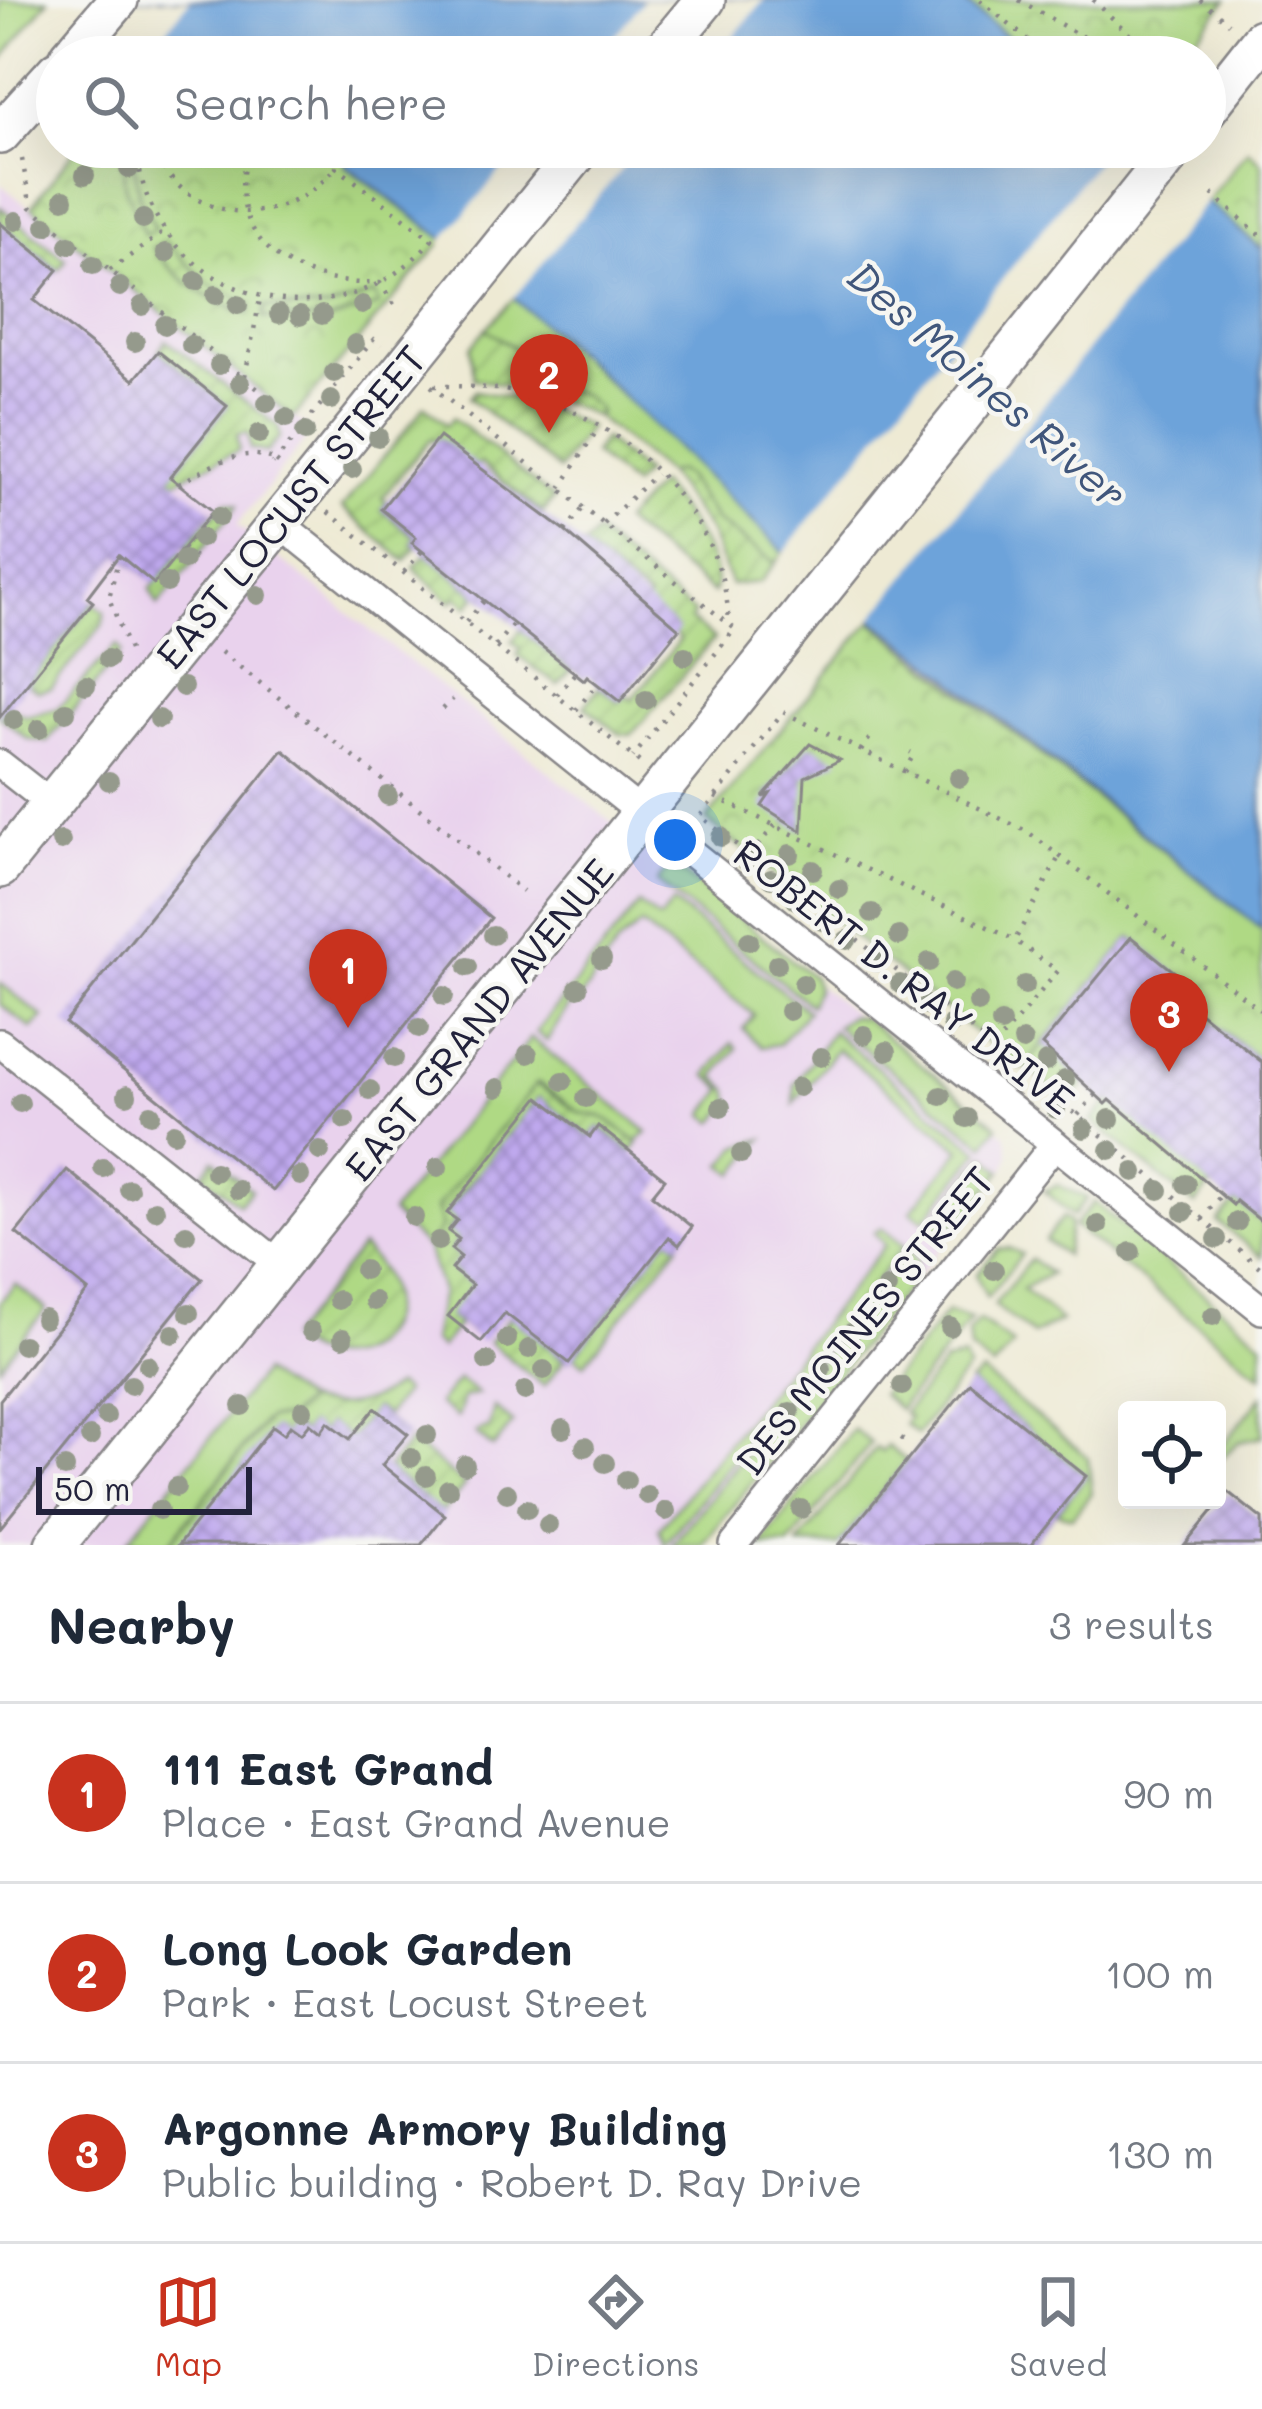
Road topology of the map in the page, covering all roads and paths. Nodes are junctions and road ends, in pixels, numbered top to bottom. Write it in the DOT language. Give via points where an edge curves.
graph roads {
  1 [pos="118,0"];
  2 [pos="706,0"];
  3 [pos="980,0"];
  4 [pos="1019,0"];
  5 [pos="1094,0"];
  6 [pos="1200,0"];
  7 [pos="1250,34"];
  8 [pos="88,36"];
  9 [pos="676,36"];
  10 [pos="1023,36"];
  11 [pos="1082,36"];
  12 [pos="1132,36"];
  13 [pos="1226,75"];
  14 [pos="36,103"];
  15 [pos="9,144"];
  16 [pos="140,168"];
  17 [pos="164,168"];
  18 [pos="245,168"];
  19 [pos="335,168"];
  20 [pos="337,168"];
  21 [pos="564,168"];
  22 [pos="1159,168"];
  23 [pos="1212,194"];
  24 [pos="248,214"];
  25 [pos="164,232"];
  26 [pos="1262,237"];
  27 [pos="110,270"];
  28 [pos="380,283"];
  29 [pos="260,299"];
  30 [pos="398,309"];
  31 [pos="381,345"];
  32 [pos="244,377"];
  33 [pos="423,380"];
  34 [pos="430,386"];
  35 [pos="304,426"];
  36 [pos="600,426"];
  37 [pos="658,472"];
  38 [pos="178,484"];
  39 [pos="561,488"];
  40 [pos="324,507"];
  41 [pos="584,507"];
  42 [pos="277,521"];
  43 [pos="604,524"];
  44 [pos="565,531"];
  45 [pos="183,548"];
  46 [pos="422,550"];
  47 [pos="119,556"];
  48 [pos="200,560"];
  49 [pos="404,572"];
  50 [pos="484,601"];
  51 [pos="466,622"];
  52 [pos="513,624"];
  53 [pos="729,624"];
  54 [pos="129,650"];
  55 [pos="497,650"];
  56 [pos="221,652"];
  57 [pos="575,674"];
  58 [pos="597,684"];
  59 [pos="457,695"];
  60 [pos="557,695"];
  61 [pos="443,710"];
  62 [pos="576,710"];
  63 [pos="873,733"];
  64 [pos="861,751"];
  65 [pos="910,752"];
  66 [pos="0,764"];
  67 [pos="904,772"];
  68 [pos="715,796"];
  69 [pos="689,801"];
  70 [pos="51,804"];
  71 [pos="702,814"];
  72 [pos="641,816"];
  73 [pos="776,824"];
  74 [pos="750,855"];
  75 [pos="1059,856"];
  76 [pos="0,868"];
  77 [pos="523,891"];
  78 [pos="1015,940"];
  79 [pos="1262,1012"];
  80 [pos="0,1043"];
  81 [pos="994,1047"];
  82 [pos="1095,1095"];
  83 [pos="1078,1115"];
  84 [pos="1055,1144"];
  85 [pos="1221,1195"];
  86 [pos="1202,1219"];
  87 [pos="280,1265"];
  88 [pos="1262,1269"];
  89 [pos="1262,1310"];
  90 [pos="55,1545"];
  91 [pos="734,1545"];
  1 -- 8 [label="main road"];
  2 -- 9 [label="main road"];
  3 -- 10 [label="path"];
  4 -- 11 [label="path"];
  5 -- 12 [label="path"];
  6 -- 7 [label="path"];
  7 -- 13 [label="main road"];
  14 -- 15 [label="main road"];
  15 -- 27 [label="path" via="31,207"];
  16 -- 25 [label="path"];
  17 -- 24 [label="path" via="194,198"];
  18 -- 24 [label="path"];
  19 -- 24 [label="path" via="291,204"];
  20 -- 28 [label="path" via="432,239"];
  21 -- 42 [label="main road, EAST LOCUST STREET"];
  22 -- 72 [label="main road, EAST GRAND AVENUE, bridge"];
  23 -- 26 [label="path"];
  24 -- 28 [label="path" via="269,249 305,276"];
  25 -- 27 [label="path"];
  25 -- 29 [label="path" via="211,277"];
  27 -- 32 [label="path"];
  28 -- 29 [label="path" via="316,304"];
  28 -- 30 [label="path"];
  29 -- 32 [label="path"];
  31 -- 35 [label="path" via="374,339"];
  32 -- 35 [label="path"];
  33 -- 34 [label="path"];
  34 -- 36 [label="path" via="512,391"];
  34 -- 39 [label="path"];
  35 -- 38 [label="path" via="277,463 239,455"];
  36 -- 37 [label="path"];
  36 -- 39 [label="path"];
  37 -- 43 [label="path"];
  37 -- 53 [label="path" via="718,564"];
  39 -- 41 [label="path"];
  40 -- 49 [label="path"];
  41 -- 43 [label="path"];
  41 -- 44 [label="path"];
  42 -- 70 [label="main road, EAST LOCUST STREET"];
  42 -- 72 [label="street, ROBERT D. RAY DRIVE"];
  43 -- 53 [label="path"];
  45 -- 48 [label="path"];
  46 -- 49 [label="path"];
  47 -- 54 [label="path" via="109,598"];
  49 -- 51 [label="path"];
  50 -- 51 [label="path"];
  51 -- 55 [label="path"];
  52 -- 55 [label="path"];
  53 -- 62 [label="path" via="735,629 633,757"];
  55 -- 60 [label="path"];
  56 -- 77 [label="path"];
  57 -- 60 [label="path"];
  58 -- 62 [label="path"];
  59 -- 61 [label="path"];
  60 -- 62 [label="path"];
  63 -- 64 [label="path"];
  64 -- 67 [label="path"];
  64 -- 68 [label="path" via="783,712"];
  65 -- 67 [label="path"];
  66 -- 70 [label="street"];
  67 -- 75 [label="path" via="1028,832"];
  68 -- 71 [label="path"];
  68 -- 73 [label="path"];
  69 -- 71 [label="path"];
  70 -- 76 [label="main road, EAST LOCUST STREET"];
  71 -- 74 [label="path"];
  72 -- 84 [label="street, ROBERT D. RAY DRIVE"];
  72 -- 87 [label="main road, EAST GRAND AVENUE"];
  73 -- 74 [label="path"];
  73 -- 78 [label="path"];
  74 -- 81 [label="path"];
  75 -- 78 [label="path"];
  75 -- 79 [label="path"];
  78 -- 81 [label="path" via="1058,971"];
  80 -- 87 [label="street"];
  81 -- 83 [label="path"];
  82 -- 83 [label="path"];
  83 -- 86 [label="path"];
  84 -- 89 [label="street, ROBERT D. RAY DRIVE"];
  84 -- 91 [label="street, DES MOINES STREET"];
  85 -- 86 [label="path"];
  86 -- 88 [label="path"];
  87 -- 90 [label="main road, EAST GRAND AVENUE"];
}
